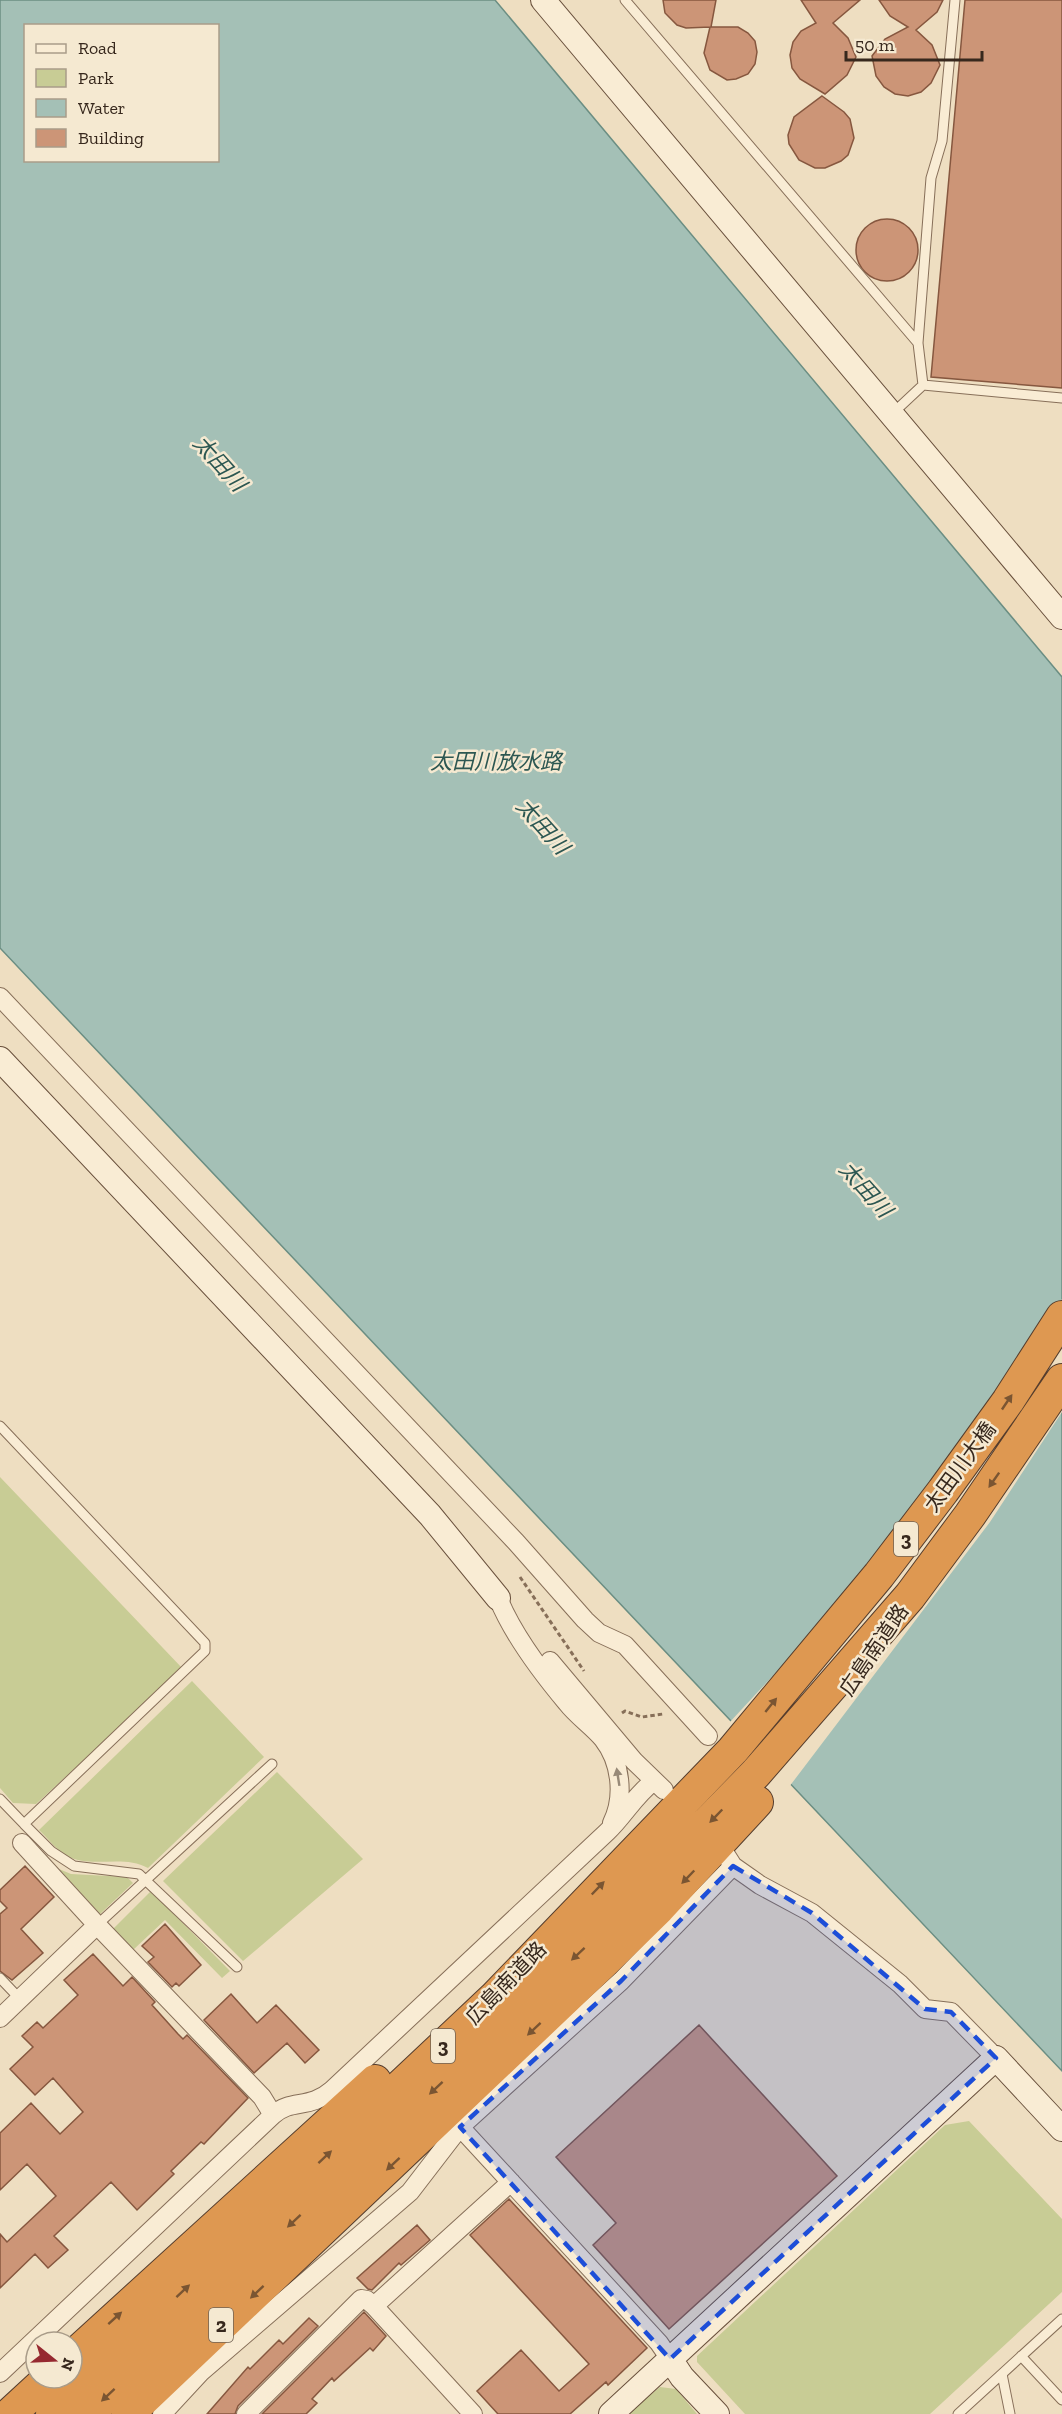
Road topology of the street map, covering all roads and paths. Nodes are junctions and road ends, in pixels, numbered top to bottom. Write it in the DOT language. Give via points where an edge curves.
graph roads {
  1 [pos="543,0"];
  2 [pos="625,0"];
  3 [pos="955,0"];
  4 [pos="918,343"];
  5 [pos="923,386"];
  6 [pos="1062,399"];
  7 [pos="892,414"];
  8 [pos="1062,617"];
  9 [pos="0,997"];
  10 [pos="0,1059"];
  11 [pos="1062,1317"];
  12 [pos="1062,1380"];
  13 [pos="0,1426"];
  14 [pos="516,1542"];
  15 [pos="910,1596"];
  16 [pos="498,1598"];
  17 [pos="590,1679"];
  18 [pos="668,1712"];
  19 [pos="622,1713"];
  20 [pos="721,1743"];
  21 [pos="272,1764"];
  22 [pos="763,1780"];
  23 [pos="0,1799"];
  24 [pos="24,1824"];
  25 [pos="607,1832"];
  26 [pos="22,1843"];
  27 [pos="146,1880"];
  28 [pos="567,1920"];
  29 [pos="97,1925"];
  30 [pos="237,1967"];
  31 [pos="0,1978"];
  32 [pos="20,1999"];
  33 [pos="0,2018"];
  34 [pos="996,2058"];
  35 [pos="273,2115"];
  36 [pos="460,2127"];
  37 [pos="1062,2129"];
  38 [pos="511,2182"];
  39 [pos="315,2237"];
  40 [pos="314,2275"];
  41 [pos="374,2306"];
  42 [pos="1062,2319"];
  43 [pos="149,2340"];
  44 [pos="84,2346"];
  45 [pos="1022,2356"];
  46 [pos="670,2359"];
  47 [pos="0,2373"];
  48 [pos="1002,2374"];
  49 [pos="34,2390"];
  50 [pos="1062,2400"];
  51 [pos="5,2413"];
  52 [pos="52,2414"];
  53 [pos="88,2414"];
  54 [pos="128,2414"];
  55 [pos="162,2414"];
  56 [pos="246,2414"];
  57 [pos="473,2414"];
  58 [pos="611,2414"];
  59 [pos="717,2414"];
  60 [pos="958,2414"];
  61 [pos="1010,2414"];
  1 -- 7 [label="street"];
  2 -- 4 [label="lane"];
  3 -- 4 [label="lane" via="942,141 931,178"];
  4 -- 5 [label="lane"];
  5 -- 6 [label="lane"];
  5 -- 7 [label="lane"];
  7 -- 8 [label="street"];
  9 -- 14 [label="street"];
  10 -- 16 [label="street" via="430,1515"];
  20 -- 11 [label="highway, 太田川大橋 / 3, one-way" via="879,1575 1008,1401"];
  12 -- 15 [label="highway, 太田川大橋 / 3, one-way"];
  13 -- 24 [label="lane" via="205,1643 201,1659"];
  14 -- 17 [label="path" via="520,1575"];
  14 -- 20 [label="street" via="598,1633 625,1645"];
  15 -- 22 [label="highway, 広島南道路 / 3" via="843,1696"];
  25 -- 16 [label="street, one-way" via="620,1796 610,1751 556,1689 506,1617"];
  16 -- 25 [label="street" via="605,1728 659,1785 639,1792"];
  18 -- 19 [label="path" via="650,1718"];
  28 -- 20 [label="highway, 広島南道路 / 3, one-way"];
  21 -- 27 [label="lane"];
  22 -- 39 [label="highway, one-way" via="644,1923"];
  22 -- 43 [label="highway, 広島南道路 / 3, one-way" via="587,1946"];
  23 -- 24 [label="lane"];
  24 -- 27 [label="lane" via="51,1851 74,1866 131,1872"];
  25 -- 35 [label="street" via="322,2099 291,2105"];
  26 -- 29 [label="street"];
  27 -- 29 [label="lane"];
  27 -- 30 [label="lane"];
  43 -- 28 [label="highway, 広島南道路 / 3, one-way" via="494,1998"];
  44 -- 28 [label="highway, one-way" via="483,1980"];
  29 -- 32 [label="street"];
  29 -- 35 [label="street" via="262,2097"];
  31 -- 32 [label="lane"];
  32 -- 33 [label="street"];
  34 -- 36 [label="street" via="951,2012 925,2009 812,1913 760,1885 730,1860 621,1981"];
  34 -- 37 [label="street"];
  34 -- 46 [label="street"];
  35 -- 47 [label="street"];
  36 -- 38 [label="street"];
  36 -- 40 [label="street" via="410,2193"];
  38 -- 41 [label="street"];
  38 -- 46 [label="street"];
  39 -- 40 [label="street" via="309,2253"];
  39 -- 54 [label="highway, 2, one-way"];
  40 -- 55 [label="street" via="201,2372"];
  41 -- 56 [label="street" via="361,2299"];
  41 -- 57 [label="street"];
  42 -- 45 [label="lane"];
  43 -- 52 [label="highway, 3"];
  43 -- 53 [label="highway, 3, one-way"];
  45 -- 48 [label="lane"];
  45 -- 50 [label="lane"];
  46 -- 58 [label="street"];
  46 -- 59 [label="street"];
  48 -- 60 [label="lane"];
  48 -- 61 [label="lane"];
  49 -- 51 [label="highway"];
}
